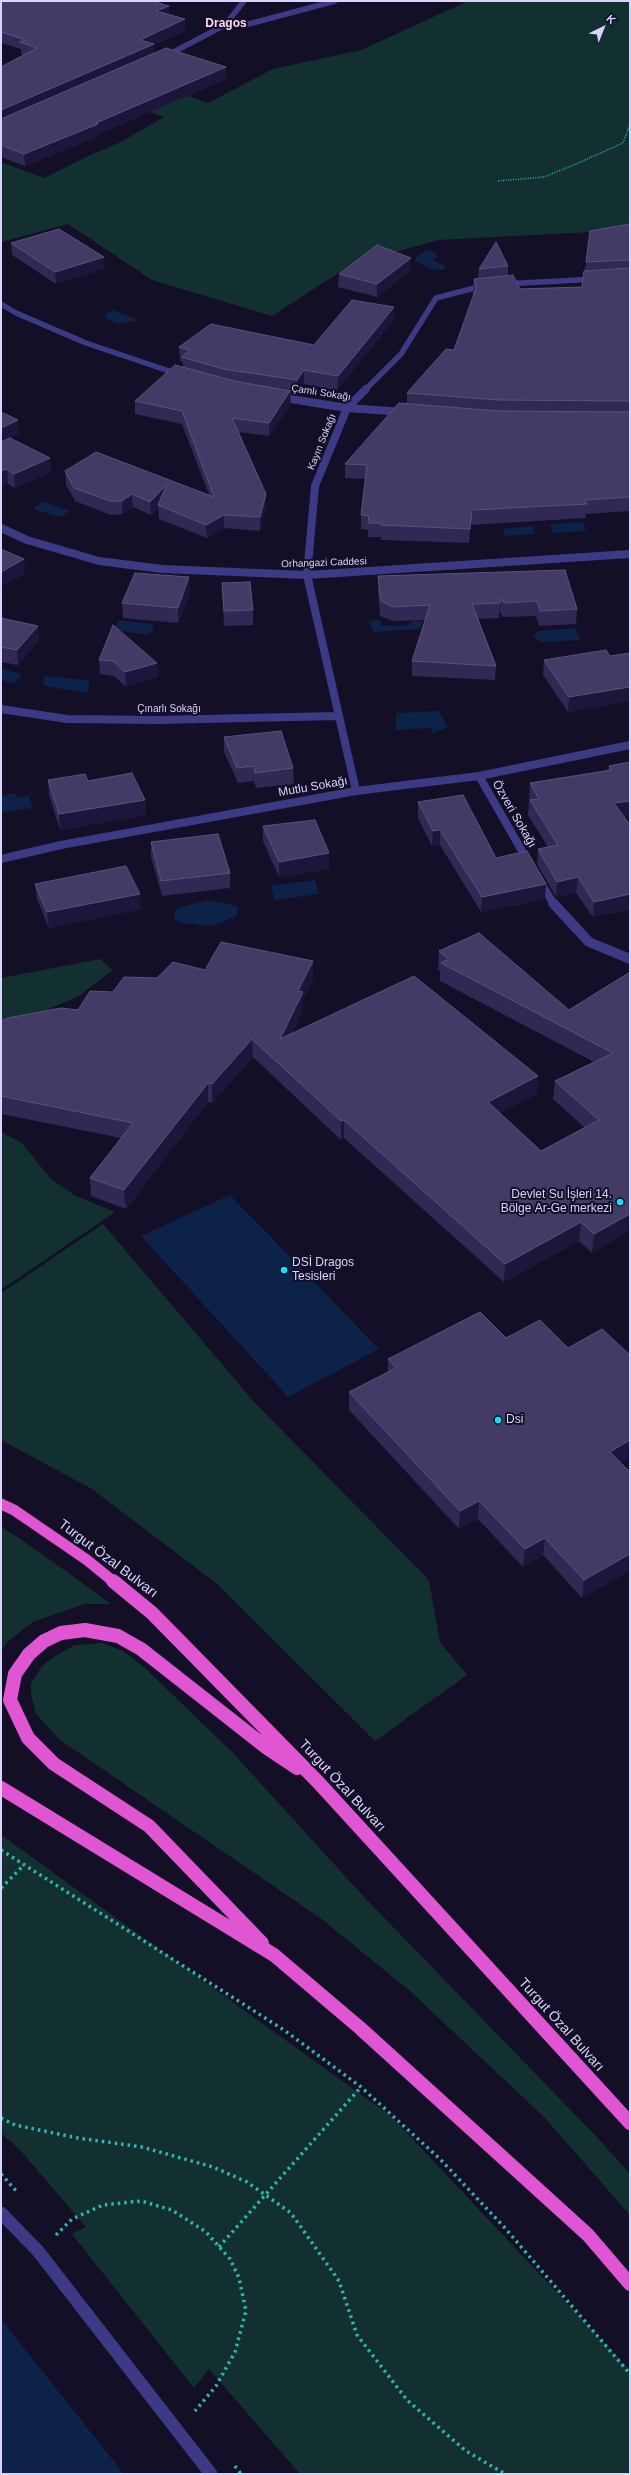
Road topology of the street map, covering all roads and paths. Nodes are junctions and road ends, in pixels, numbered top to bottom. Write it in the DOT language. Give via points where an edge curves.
graph roads {
  1 [pos="244,1"];
  2 [pos="335,1"];
  3 [pos="225,25"];
  4 [pos="157,60"];
  5 [pos="630,124"];
  6 [pos="498,181"];
  7 [pos="607,278"];
  8 [pos="498,284"];
  9 [pos="490,285"];
  10 [pos="1,304"];
  11 [pos="191,378"];
  12 [pos="268,395"];
  13 [pos="347,408"];
  14 [pos="410,413"];
  15 [pos="1,528"];
  16 [pos="630,554"];
  17 [pos="307,575"];
  18 [pos="1,709"];
  19 [pos="337,716"];
  20 [pos="630,745"];
  21 [pos="479,776"];
  22 [pos="356,791"];
  23 [pos="1,859"];
  24 [pos="630,959"];
  25 [pos="1,1504"];
  26 [pos="318,1782"];
  27 [pos="1,1788"];
  28 [pos="1,1850"];
  29 [pos="23,1866"];
  30 [pos="1,1888"];
  31 [pos="274,1955"];
  32 [pos="361,2087"];
  33 [pos="1,2118"];
  34 [pos="630,2123"];
  35 [pos="266,2196"];
  36 [pos="1,2213"];
  37 [pos="219,2246"];
  38 [pos="38,2251"];
  39 [pos="630,2284"];
  40 [pos="630,2374"];
  41 [pos="177,2431"];
  42 [pos="211,2474"];
  43 [pos="505,2474"];
  1 -- 3 [label="street"];
  2 -- 3 [label="street" via="245,25"];
  3 -- 4 [label="street"];
  5 -- 6 [label="path" via="623,142 576,164 544,177"];
  7 -- 8 [label="street"];
  9 -- 13 [label="street, Kayın Sokağı" via="436,298 401,354"];
  10 -- 11 [label="street" via="86,343"];
  12 -- 13 [label="street, Çamlı Sokağı"];
  13 -- 14 [label="street, Çamlı Sokağı"];
  13 -- 17 [label="street, Kayın Sokağı" via="315,486"];
  15 -- 17 [label="street, Orhangazi Caddesi" via="27,540 99,560 162,569"];
  16 -- 17 [label="street, Orhangazi Caddesi"];
  17 -- 19 [label="street, Kayın Sokağı"];
  18 -- 19 [label="street, Çınarlı Sokağı" via="67,719 158,720"];
  19 -- 22 [label="street, Kayın Sokağı"];
  20 -- 21 [label="street, Mutlu Sokağı"];
  21 -- 22 [label="street, Mutlu Sokağı"];
  21 -- 24 [label="street, Özveri Sokağı" via="556,908 590,942"];
  22 -- 23 [label="street, Mutlu Sokağı" via="62,845"];
  25 -- 26 [label="highway, Turgut Özal Bulvarı" via="14,1510 87,1560 152,1613"];
  26 -- 31 [label="highway" via="267,1748 141,1649 118,1636 85,1630 61,1633 44,1641 29,1654 15,1674 10,1700 28,1738 54,1764 149,1826"];
  26 -- 34 [label="highway, Turgut Özal Bulvarı"];
  27 -- 31 [label="highway"];
  28 -- 29 [label="path"];
  29 -- 30 [label="path"];
  29 -- 32 [label="path" via="284,2030"];
  31 -- 39 [label="highway" via="360,2028 588,2235"];
  32 -- 35 [label="path"];
  32 -- 40 [label="path" via="440,2159 505,2228"];
  33 -- 35 [label="path" via="15,2125 142,2147 213,2167 247,2182"];
  35 -- 37 [label="path"];
  35 -- 43 [label="path" via="291,2213 300,2225 338,2281 357,2335 407,2400 466,2451"];
  36 -- 38 [label="street"];
  37 -- 38 [label="path" via="206,2232 172,2210 141,2201 103,2205 72,2219"];
  37 -- 41 [label="path" via="230,2259 246,2310 235,2352 216,2386"];
  38 -- 41 [label="street"];
  41 -- 42 [label="street"];
}
